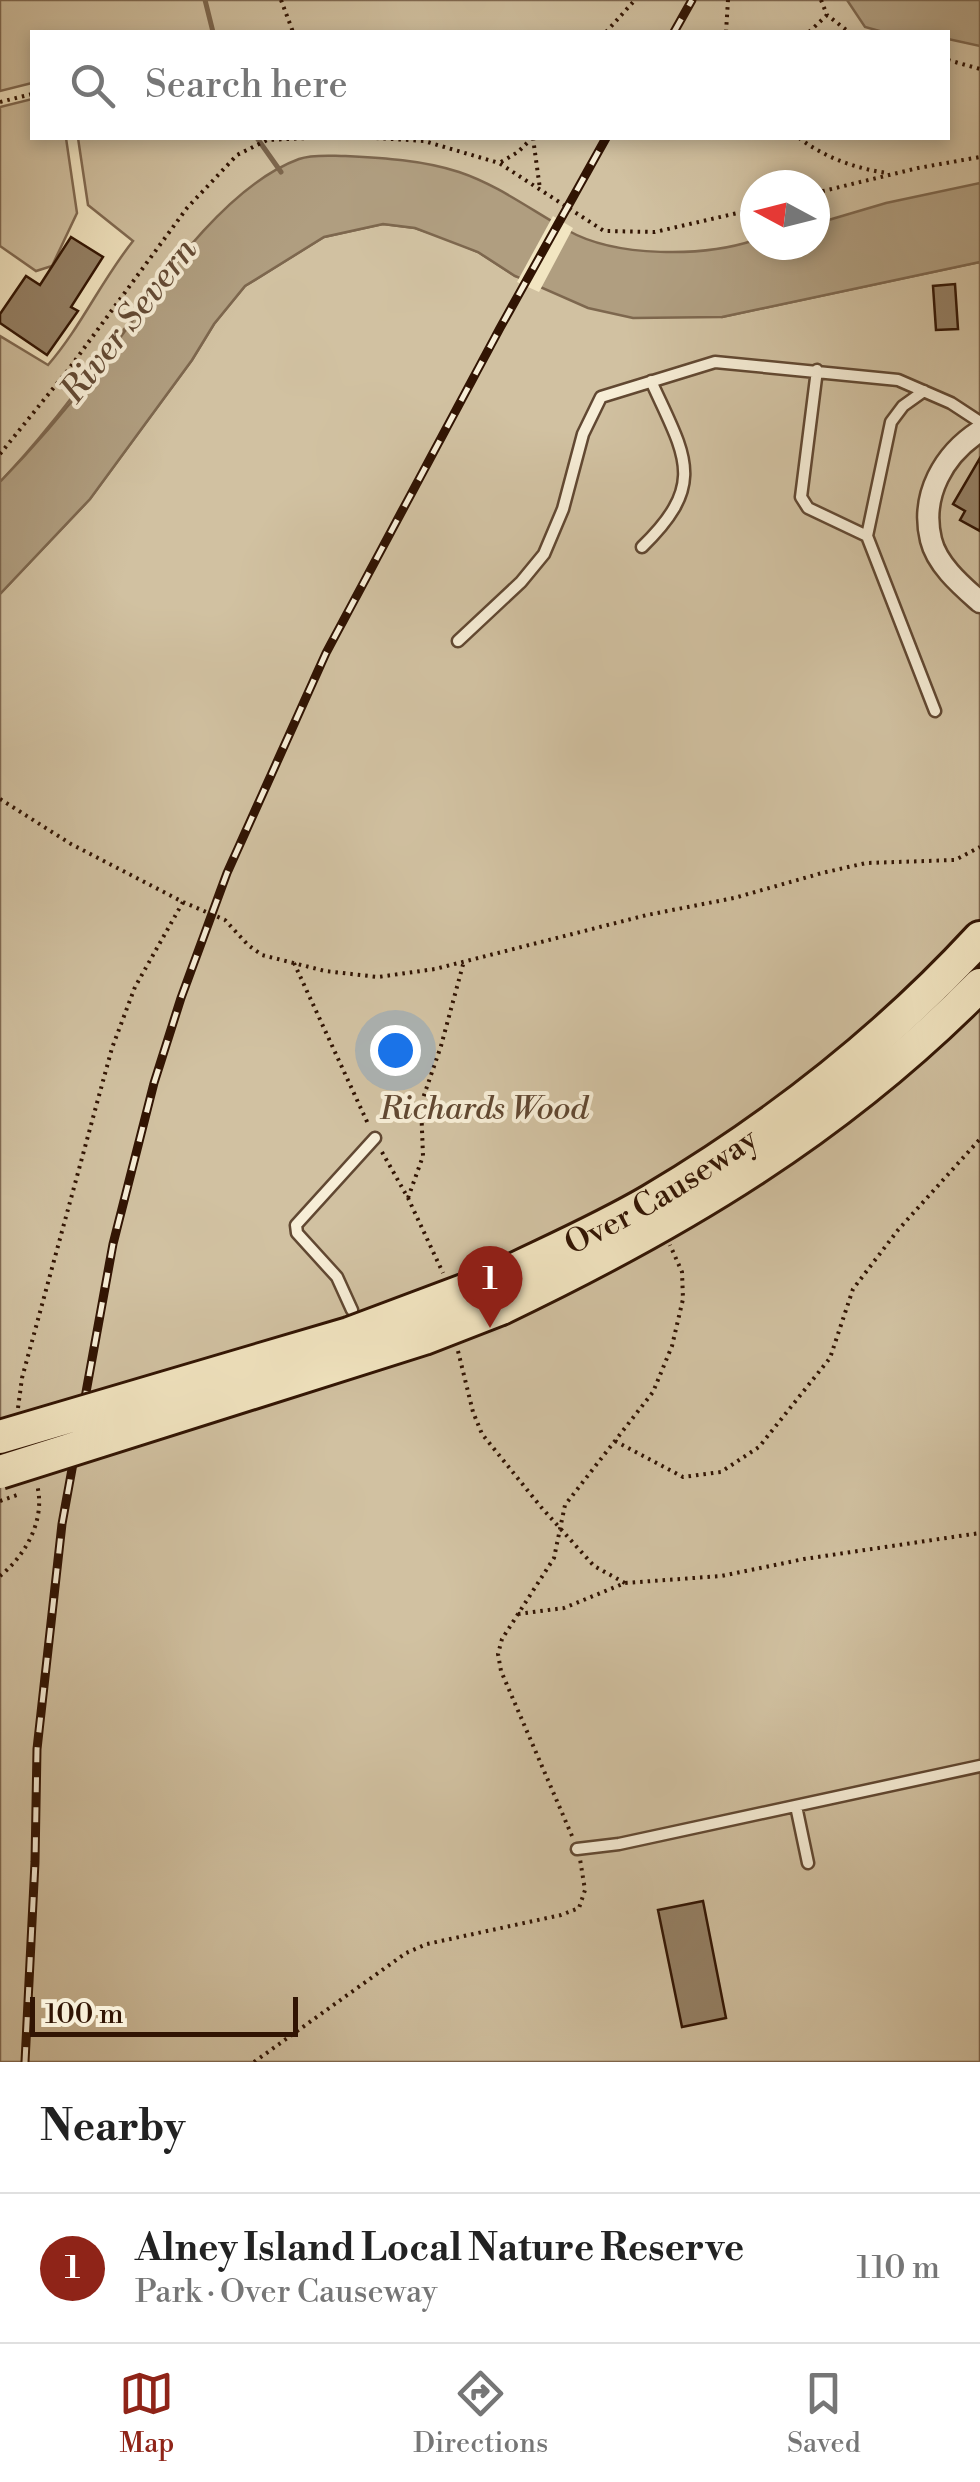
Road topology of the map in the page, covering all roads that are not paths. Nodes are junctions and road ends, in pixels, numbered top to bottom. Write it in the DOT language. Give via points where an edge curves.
graph roads {
  1 [pos="817,370"];
  2 [pos="651,381"];
  3 [pos="924,391"];
  4 [pos="980,422"];
  5 [pos="980,431"];
  6 [pos="868,536"];
  7 [pos="642,548"];
  8 [pos="980,602"];
  9 [pos="458,641"];
  10 [pos="935,710"];
  11 [pos="978,941"];
  12 [pos="957,993"];
  13 [pos="375,1138"];
  14 [pos="497,1294"];
  15 [pos="352,1310"];
  16 [pos="11,1429"];
  17 [pos="42,1467"];
  18 [pos="0,1472"];
  19 [pos="0,1486"];
  20 [pos="980,1766"];
  21 [pos="796,1806"];
  22 [pos="577,1849"];
  23 [pos="808,1863"];
  1 -- 2 [label="lane" via="714,362"];
  1 -- 3 [label="lane" via="898,380"];
  1 -- 6 [label="lane" via="800,497 808,508"];
  2 -- 7 [label="lane" via="682,452 685,482 666,524"];
  2 -- 9 [label="lane" via="601,397 544,554"];
  3 -- 4 [label="lane"];
  3 -- 6 [label="lane" via="891,422"];
  5 -- 8 [label="street" via="959,445 936,476 928,508 931,543"];
  6 -- 10 [label="lane"];
  11 -- 12 [label="main road, Over Causeway"];
  12 -- 14 [label="main road, Over Causeway" via="733,1186 656,1214"];
  13 -- 15 [label="lane" via="296,1225 337,1277"];
  14 -- 16 [label="main road, Over Causeway, bridge"];
  14 -- 17 [label="main road, Over Causeway, bridge" via="424,1338"];
  17 -- 18 [label="main road, Over Causeway, bridge"];
  17 -- 19 [label="main road, bridge"];
  20 -- 21 [label="lane"];
  21 -- 22 [label="lane"];
  21 -- 23 [label="lane"];
}
